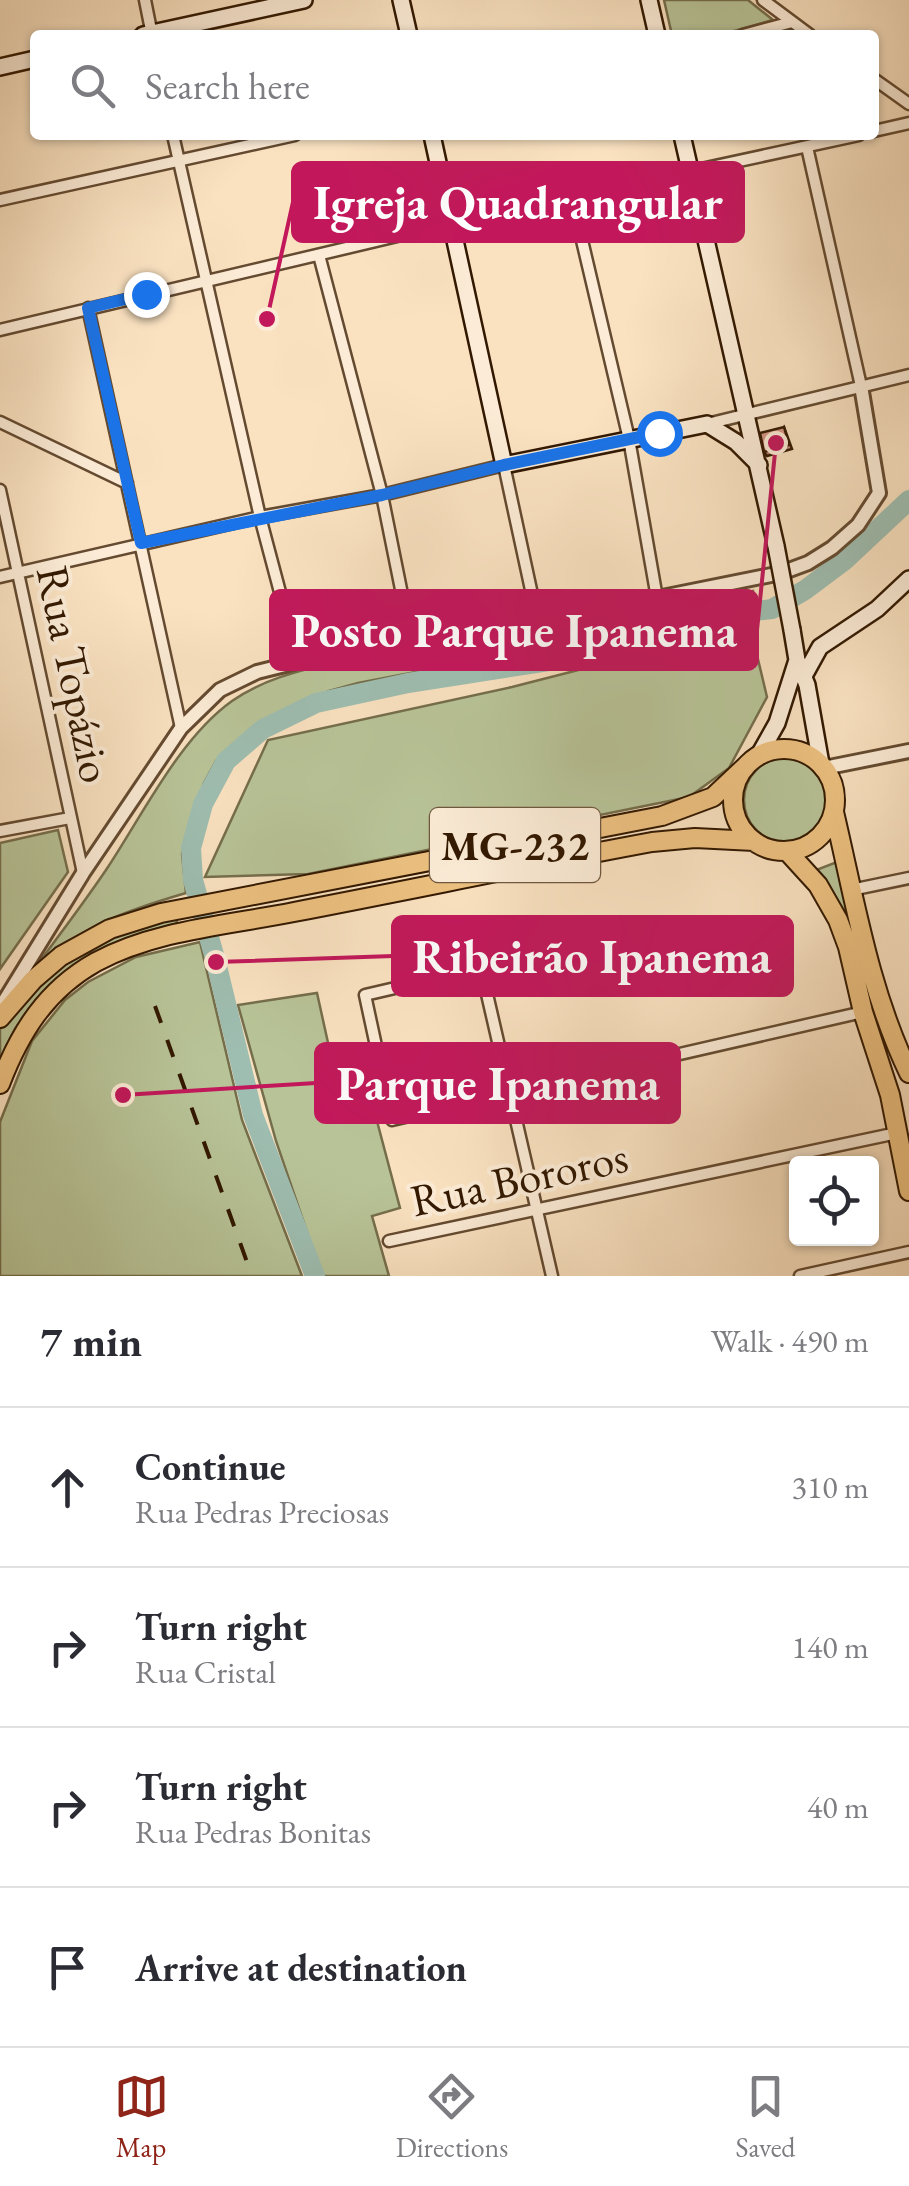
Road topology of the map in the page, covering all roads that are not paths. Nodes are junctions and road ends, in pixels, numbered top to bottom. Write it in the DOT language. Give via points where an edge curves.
graph roads {
  1 [pos="145,0"];
  2 [pos="304,0"];
  3 [pos="401,0"];
  4 [pos="649,0"];
  5 [pos="764,0"];
  6 [pos="792,22"];
  7 [pos="149,30"];
  8 [pos="167,30"];
  9 [pos="408,30"];
  10 [pos="656,30"];
  11 [pos="761,30"];
  12 [pos="803,30"];
  13 [pos="30,61"];
  14 [pos="0,67"];
  15 [pos="879,83"];
  16 [pos="909,104"];
  17 [pos="909,123"];
  18 [pos="879,130"];
  19 [pos="175,140"];
  20 [pos="274,140"];
  21 [pos="433,140"];
  22 [pos="683,140"];
  23 [pos="839,140"];
  24 [pos="807,148"];
  25 [pos="179,162"];
  26 [pos="691,172"];
  27 [pos="572,198"];
  28 [pos="0,200"];
  29 [pos="452,223"];
  30 [pos="320,255"];
  31 [pos="205,281"];
  32 [pos="88,308"];
  33 [pos="0,330"];
  34 [pos="909,375"];
  35 [pos="860,386"];
  36 [pos="748,415"];
  37 [pos="0,422"];
  38 [pos="707,424"];
  39 [pos="630,439"];
  40 [pos="504,465"];
  41 [pos="759,466"];
  42 [pos="127,483"];
  43 [pos="0,490"];
  44 [pos="382,495"];
  45 [pos="260,517"];
  46 [pos="141,543"];
  47 [pos="18,573"];
  48 [pos="0,577"];
  49 [pos="909,578"];
  50 [pos="657,598"];
  51 [pos="536,612"];
  52 [pos="410,634"];
  53 [pos="793,635"];
  54 [pos="828,640"];
  55 [pos="298,660"];
  56 [pos="797,660"];
  57 [pos="804,676"];
  58 [pos="181,728"];
  59 [pos="909,751"];
  60 [pos="753,761"];
  61 [pos="822,766"];
  62 [pos="834,812"];
  63 [pos="70,818"];
  64 [pos="0,832"];
  65 [pos="754,841"];
  66 [pos="787,851"];
  67 [pos="83,873"];
  68 [pos="909,878"];
  69 [pos="851,890"];
  70 [pos="0,1008"];
  71 [pos="863,1012"];
  72 [pos="0,1018"];
  73 [pos="909,1073"];
  74 [pos="0,1084"];
  75 [pos="510,1093"];
  76 [pos="897,1133"];
  77 [pos="909,1191"];
  78 [pos="536,1210"];
  79 [pos="389,1241"];
  80 [pos="909,1252"];
  81 [pos="552,1276"];
  82 [pos="800,1276"];
  1 -- 7 [label="street"];
  2 -- 8 [label="main road"];
  3 -- 9 [label="main road"];
  4 -- 10 [label="main road"];
  5 -- 6 [label="street"];
  6 -- 11 [label="street"];
  6 -- 12 [label="street"];
  13 -- 14 [label="main road"];
  15 -- 16 [label="street"];
  17 -- 18 [label="street"];
  19 -- 25 [label="street"];
  20 -- 25 [label="street"];
  21 -- 29 [label="main road"];
  22 -- 26 [label="main road"];
  23 -- 24 [label="street"];
  24 -- 26 [label="street"];
  24 -- 35 [label="street"];
  25 -- 28 [label="street"];
  25 -- 31 [label="street"];
  26 -- 27 [label="street"];
  26 -- 36 [label="main road"];
  27 -- 29 [label="street"];
  27 -- 39 [label="street"];
  29 -- 30 [label="street"];
  29 -- 40 [label="main road"];
  30 -- 31 [label="street"];
  30 -- 44 [label="street"];
  31 -- 32 [label="street"];
  31 -- 45 [label="street"];
  32 -- 33 [label="street"];
  32 -- 42 [label="street"];
  34 -- 35 [label="street"];
  35 -- 36 [label="street"];
  35 -- 50 [label="street" via="879,493 858,525 808,563"];
  36 -- 38 [label="street"];
  36 -- 41 [label="main road"];
  37 -- 42 [label="street"];
  38 -- 39 [label="main road"];
  38 -- 41 [label="main road"];
  39 -- 40 [label="main road"];
  39 -- 50 [label="street"];
  40 -- 44 [label="street"];
  40 -- 51 [label="street"];
  41 -- 53 [label="main road, bridge"];
  42 -- 46 [label="street"];
  43 -- 47 [label="street, Rua Topázio"];
  44 -- 45 [label="street"];
  44 -- 52 [label="street"];
  45 -- 46 [label="street"];
  45 -- 55 [label="street"];
  46 -- 47 [label="street"];
  46 -- 58 [label="street"];
  47 -- 48 [label="street"];
  47 -- 63 [label="street, Rua Topázio"];
  49 -- 54 [label="main road"];
  50 -- 51 [label="street"];
  51 -- 52 [label="street"];
  52 -- 55 [label="street"];
  53 -- 54 [label="main road"];
  53 -- 56 [label="main road"];
  54 -- 57 [label="main road"];
  55 -- 58 [label="street" via="220,690"];
  56 -- 57 [label="main road"];
  56 -- 60 [label="main road" via="777,722"];
  57 -- 61 [label="main road"];
  58 -- 67 [label="street"];
  59 -- 61 [label="street"];
  60 -- 61 [label="main road" via="785,749"];
  60 -- 65 [label="main road" via="736,784 734,806"];
  60 -- 72 [label="main road, MG-232" via="713,798 662,816 161,913 110,929 62,956"];
  61 -- 62 [label="main road" via="834,789"];
  62 -- 66 [label="main road" via="817,839"];
  62 -- 69 [label="main road"];
  63 -- 64 [label="street"];
  63 -- 67 [label="street, Rua Topázio"];
  65 -- 66 [label="main road, MG-232"];
  65 -- 74 [label="main road, MG-232" via="652,842 120,950 63,984 22,1033"];
  66 -- 71 [label="main road" via="838,920"];
  67 -- 70 [label="street"];
  68 -- 69 [label="street"];
  69 -- 73 [label="main road" via="885,1020"];
  71 -- 75 [label="street"];
  71 -- 76 [label="main road"];
  75 -- 75 [label="street" via="480,968 365,995 392,1120"];
  75 -- 78 [label="street"];
  76 -- 77 [label="main road"];
  76 -- 78 [label="street, Rua Bororos"];
  78 -- 79 [label="street, Rua Bororos"];
  78 -- 81 [label="street"];
  80 -- 82 [label="street"];
}
